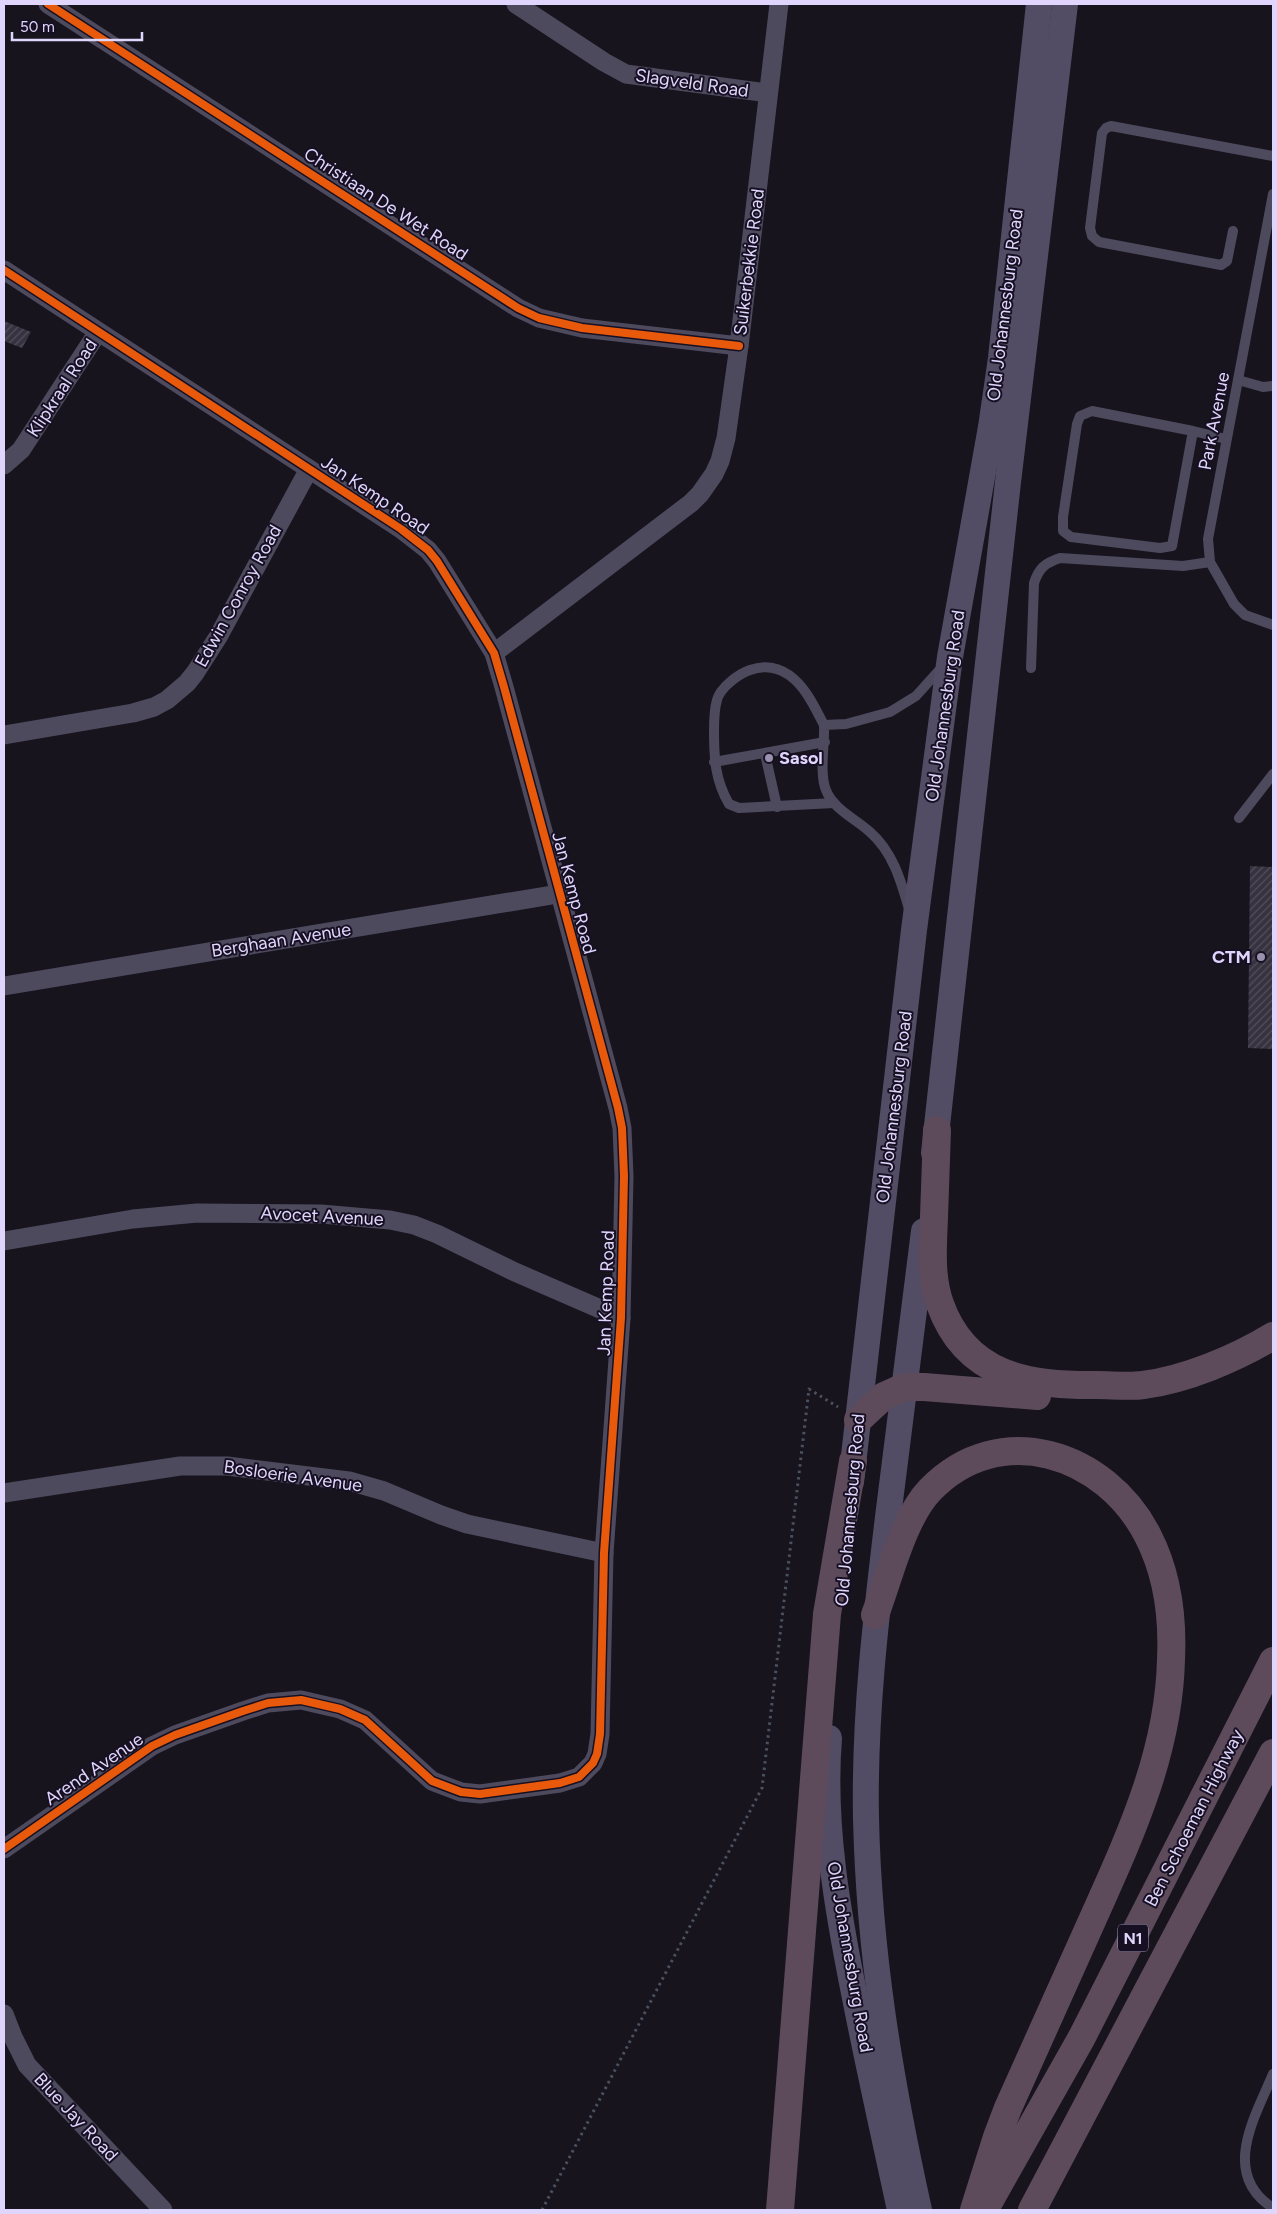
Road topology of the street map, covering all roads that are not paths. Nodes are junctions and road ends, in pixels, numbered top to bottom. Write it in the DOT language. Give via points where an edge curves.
graph roads {
  1 [pos="48,4"];
  2 [pos="516,4"];
  3 [pos="780,4"];
  4 [pos="1039,4"];
  5 [pos="1065,4"];
  6 [pos="768,94"];
  7 [pos="1273,156"];
  8 [pos="1273,194"];
  9 [pos="1234,231"];
  10 [pos="4,270"];
  11 [pos="98,332"];
  12 [pos="739,346"];
  13 [pos="1238,380"];
  14 [pos="1273,386"];
  15 [pos="1193,431"];
  16 [pos="1226,439"];
  17 [pos="4,465"];
  18 [pos="309,469"];
  19 [pos="1210,562"];
  20 [pos="1273,625"];
  21 [pos="494,653"];
  22 [pos="950,657"];
  23 [pos="1031,668"];
  24 [pos="824,725"];
  25 [pos="4,735"];
  26 [pos="825,742"];
  27 [pos="765,754"];
  28 [pos="714,762"];
  29 [pos="1273,774"];
  30 [pos="834,803"];
  31 [pos="777,807"];
  32 [pos="1240,818"];
  33 [pos="558,894"];
  34 [pos="914,930"];
  35 [pos="4,986"];
  36 [pos="937,1130"];
  37 [pos="4,1241"];
  38 [pos="621,1318"];
  39 [pos="1273,1336"];
  40 [pos="1143,1385"];
  41 [pos="904,1387"];
  42 [pos="858,1420"];
  43 [pos="853,1461"];
  44 [pos="4,1492"];
  45 [pos="604,1553"];
  46 [pos="875,1615"];
  47 [pos="1273,1661"];
  48 [pos="1273,1753"];
  49 [pos="589,1769"];
  50 [pos="4,1849"];
  51 [pos="4,2014"];
  52 [pos="1273,2074"];
  53 [pos="902,2187"];
  54 [pos="1273,2208"];
  55 [pos="163,2210"];
  56 [pos="780,2210"];
  57 [pos="920,2210"];
  58 [pos="974,2210"];
  59 [pos="984,2210"];
  60 [pos="1032,2210"];
  1 -- 12 [label="street, Christiaan De Wet Road" via="532,315 582,328"];
  2 -- 6 [label="street, Slagveld Road" via="626,74"];
  3 -- 6 [label="street, Suikerbekkie Road"];
  4 -- 22 [label="main road, Old Johannesburg Road" via="1001,358"];
  5 -- 36 [label="main road, Old Johannesburg Road" via="1007,491"];
  6 -- 12 [label="street, Suikerbekkie Road"];
  7 -- 9 [label="lane" via="1111,126 1102,133 1090,228 1092,236 1099,242 1221,264 1227,261"];
  8 -- 13 [label="lane, Park Avenue"];
  10 -- 11 [label="street, Jan Kemp Road"];
  11 -- 17 [label="street, Klipkraal Road" via="21,450"];
  11 -- 18 [label="street, Jan Kemp Road"];
  12 -- 21 [label="street, Suikerbekkie Road" via="724,449 714,474 700,494"];
  13 -- 14 [label="lane" via="1264,387"];
  13 -- 16 [label="lane, Park Avenue"];
  15 -- 15 [label="lane" via="1092,411 1080,416 1063,531 1071,537 1160,548 1172,546"];
  15 -- 16 [label="lane"];
  16 -- 19 [label="lane, Park Avenue" via="1208,539"];
  18 -- 21 [label="street, Jan Kemp Road" via="428,550"];
  18 -- 25 [label="street, Edwin Conroy Road" via="218,637 195,673 177,693 154,707 133,713"];
  19 -- 20 [label="lane, Park Avenue" via="1234,604 1246,615"];
  19 -- 23 [label="lane" via="1183,566 1060,558 1046,563 1038,571 1034,583"];
  21 -- 33 [label="street, Jan Kemp Road"];
  22 -- 24 [label="lane" via="929,682 890,712 846,724"];
  22 -- 34 [label="main road, Old Johannesburg Road"];
  24 -- 26 [label="lane"];
  24 -- 28 [label="lane" via="808,696 790,675 774,667 761,666 745,671 717,698"];
  26 -- 27 [label="lane"];
  26 -- 30 [label="lane" via="824,780"];
  27 -- 28 [label="lane"];
  27 -- 31 [label="lane"];
  28 -- 31 [label="lane" via="720,789 729,804 739,808"];
  29 -- 32 [label="lane"];
  30 -- 31 [label="lane"];
  30 -- 34 [label="lane" via="870,832 889,855 902,885"];
  33 -- 35 [label="street, Berghaan Avenue"];
  33 -- 38 [label="street, Jan Kemp Road" via="622,1128"];
  34 -- 42 [label="main road, Old Johannesburg Road"];
  36 -- 40 [label="highway" via="934,1283 954,1334 965,1348 982,1362 1018,1379 1045,1384"];
  36 -- 41 [label="main road, Old Johannesburg Road"];
  37 -- 38 [label="street, Avocet Avenue" via="197,1213 321,1214 390,1220 438,1234"];
  38 -- 45 [label="street, Jan Kemp Road"];
  39 -- 40 [label="highway" via="1214,1365"];
  40 -- 41 [label="highway" via="1085,1397"];
  41 -- 42 [label="highway" via="884,1396"];
  41 -- 46 [label="main road, Old Johannesburg Road"];
  42 -- 43 [label="main road, Old Johannesburg Road"];
  43 -- 53 [label="main road, Old Johannesburg Road" via="829,1744 828,1798 839,1914"];
  43 -- 56 [label="highway" via="827,1614"];
  44 -- 45 [label="street, Bosloerie Avenue" via="203,1464 274,1470 370,1486 467,1524"];
  45 -- 49 [label="street, Jan Kemp Road" via="599,1746"];
  46 -- 53 [label="main road, Old Johannesburg Road" via="867,1734 868,1889"];
  46 -- 58 [label="highway" via="907,1526 930,1490 967,1462 1010,1451 1033,1451 1055,1456 1108,1486 1148,1534 1168,1592 1172,1658 1169,1693 1151,1779 1101,1901 1008,2108"];
  47 -- 59 [label="highway, Ben Schoeman Highway / N1" via="1082,2038"];
  48 -- 60 [label="highway, N1"];
  49 -- 50 [label="street, Arend Avenue" via="579,1777 560,1783 480,1794 461,1792 432,1781 365,1720 315,1702 286,1700 268,1703 152,1746"];
  51 -- 55 [label="street, Blue Jay Road" via="27,2065"];
  52 -- 54 [label="lane" via="1246,2141 1244,2166 1253,2188"];
  53 -- 57 [label="main road, Old Johannesburg Road"];
}
